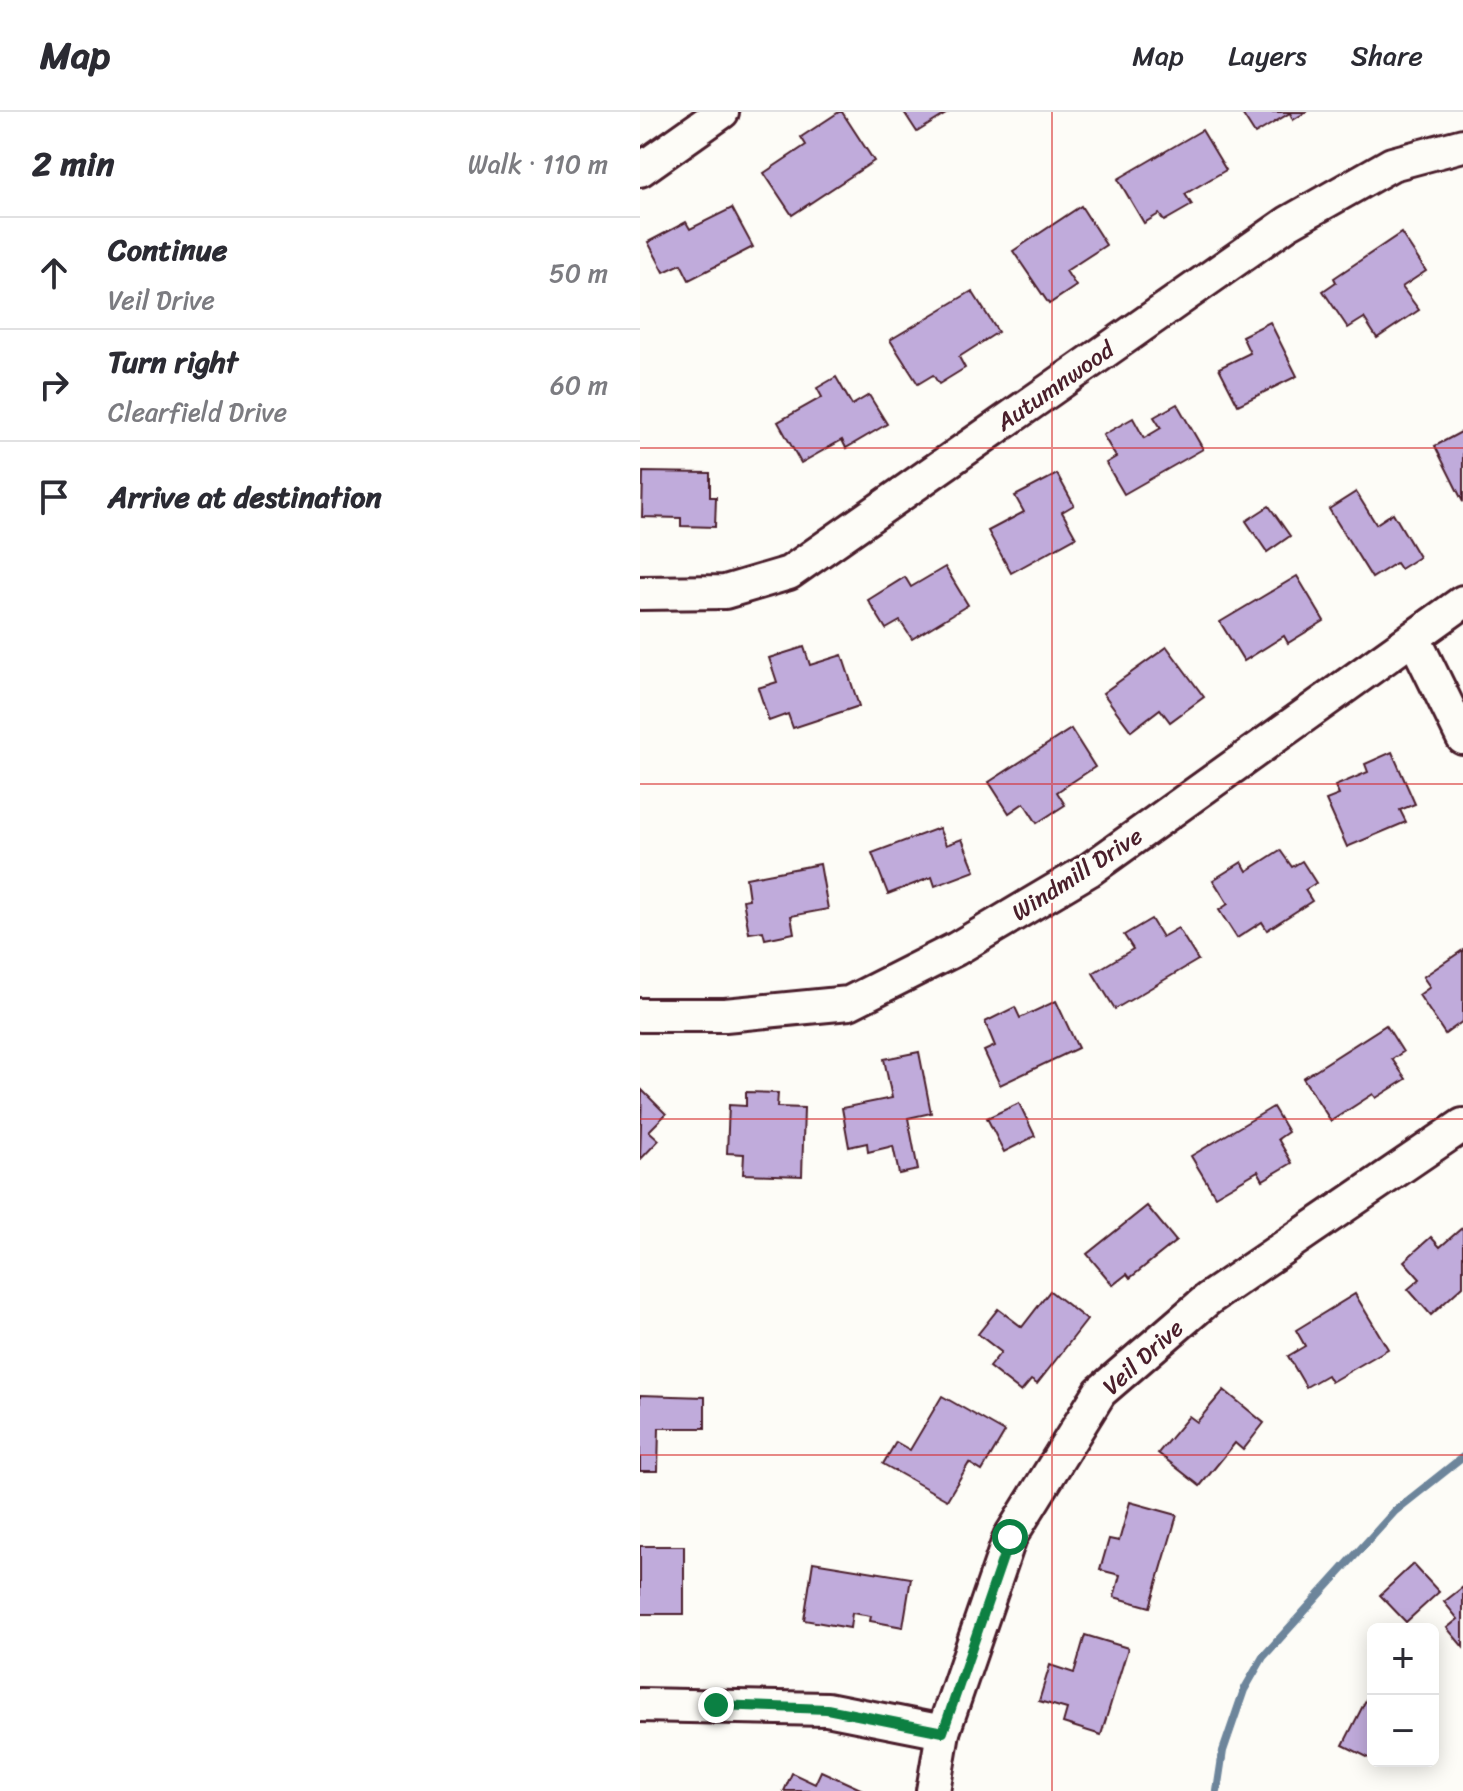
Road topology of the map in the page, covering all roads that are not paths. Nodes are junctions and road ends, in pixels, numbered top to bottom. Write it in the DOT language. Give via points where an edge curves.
graph roads {
  1 [pos="722,112"];
  2 [pos="1463,145"];
  3 [pos="640,170"];
  4 [pos="640,593"];
  5 [pos="1463,602"];
  6 [pos="1414,638"];
  7 [pos="1463,738"];
  8 [pos="640,1015"];
  9 [pos="1463,1125"];
  10 [pos="640,1705"];
  11 [pos="943,1732"];
  12 [pos="933,1791"];
  1 -- 3 [label="street"];
  2 -- 4 [label="street, Autumnwood" via="1392,164 1288,223 789,573 725,592"];
  5 -- 6 [label="street, Windmill Drive"];
  6 -- 7 [label="street"];
  6 -- 8 [label="street, Windmill Drive" via="1089,870 956,949 849,1003 725,1015"];
  9 -- 11 [label="street, Veil Drive" via="1208,1299 1100,1392 1010,1537"];
  10 -- 11 [label="street" via="827,1709"];
  11 -- 12 [label="street, Veil Drive"];
}
